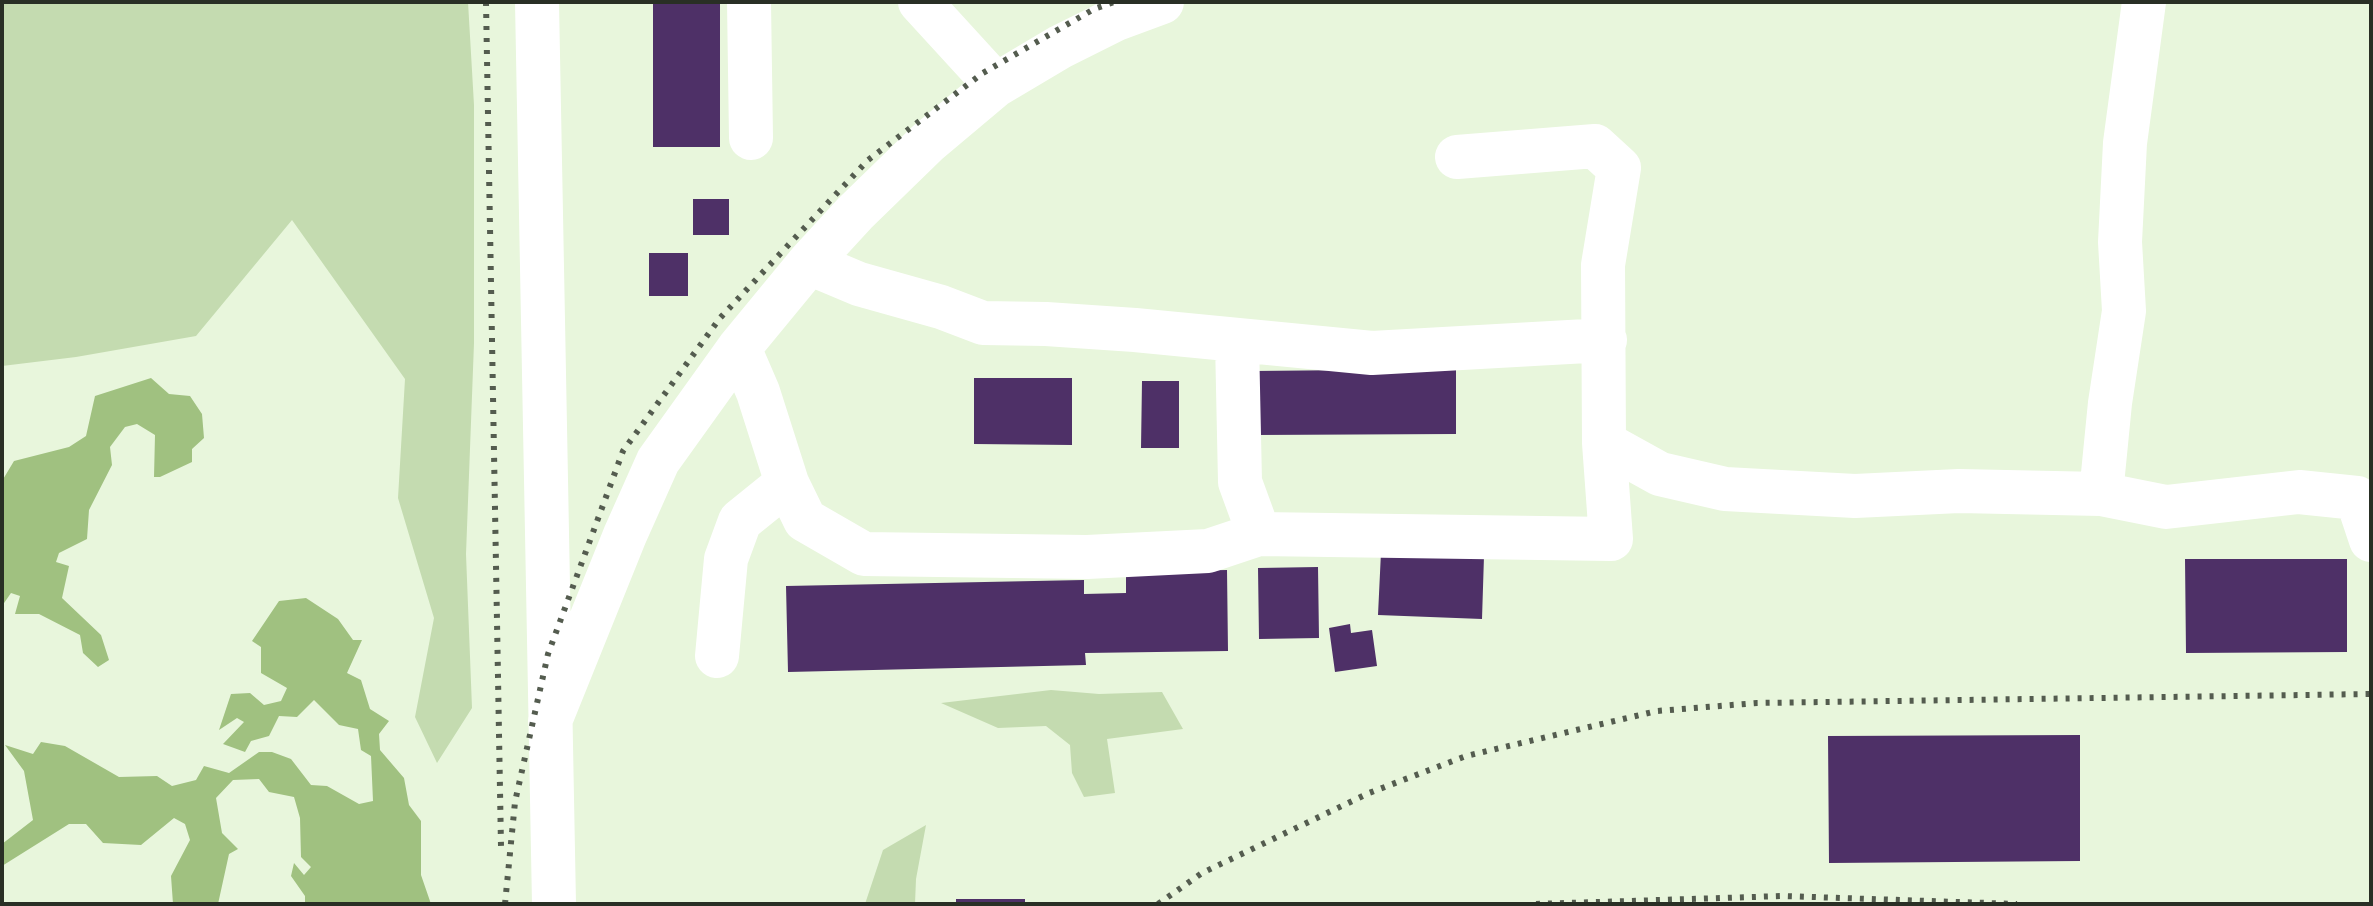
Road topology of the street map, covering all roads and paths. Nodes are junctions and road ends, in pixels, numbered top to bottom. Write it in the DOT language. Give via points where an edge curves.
graph roads {
  1 [pos="537,2"];
  2 [pos="749,2"];
  3 [pos="920,2"];
  4 [pos="1162,2"];
  5 [pos="2144,2"];
  6 [pos="996,85"];
  7 [pos="751,138"];
  8 [pos="1457,157"];
  9 [pos="809,263"];
  10 [pos="1605,340"];
  11 [pos="1237,341"];
  12 [pos="739,348"];
  13 [pos="1604,443"];
  14 [pos="787,483"];
  15 [pos="2101,494"];
  16 [pos="1259,534"];
  17 [pos="2371,540"];
  18 [pos="717,656"];
  19 [pos="550,721"];
  20 [pos="554,904"];
  1 -- 19 [label="street"];
  2 -- 7 [label="street"];
  3 -- 6 [label="street"];
  4 -- 6 [label="street" via="1060,47"];
  5 -- 15 [label="street" via="2125,143 2120,242 2124,311"];
  6 -- 9 [label="street" via="927,143"];
  8 -- 10 [label="street" via="1595,146 1619,168 1603,265"];
  9 -- 11 [label="street" via="983,323"];
  9 -- 12 [label="street"];
  10 -- 11 [label="street" via="1372,353"];
  10 -- 13 [label="street"];
  11 -- 16 [label="street" via="1240,482"];
  12 -- 14 [label="street"];
  12 -- 19 [label="street" via="658,461"];
  13 -- 15 [label="street" via="1660,474 1725,489 1855,496 1959,491"];
  13 -- 16 [label="street" via="1611,539"];
  14 -- 16 [label="street" via="805,520 864,554 1087,557 1193,552"];
  14 -- 18 [label="street" via="740,521 726,559"];
  15 -- 17 [label="street" via="2166,507 2299,492 2357,498"];
  19 -- 20 [label="street"];
}
